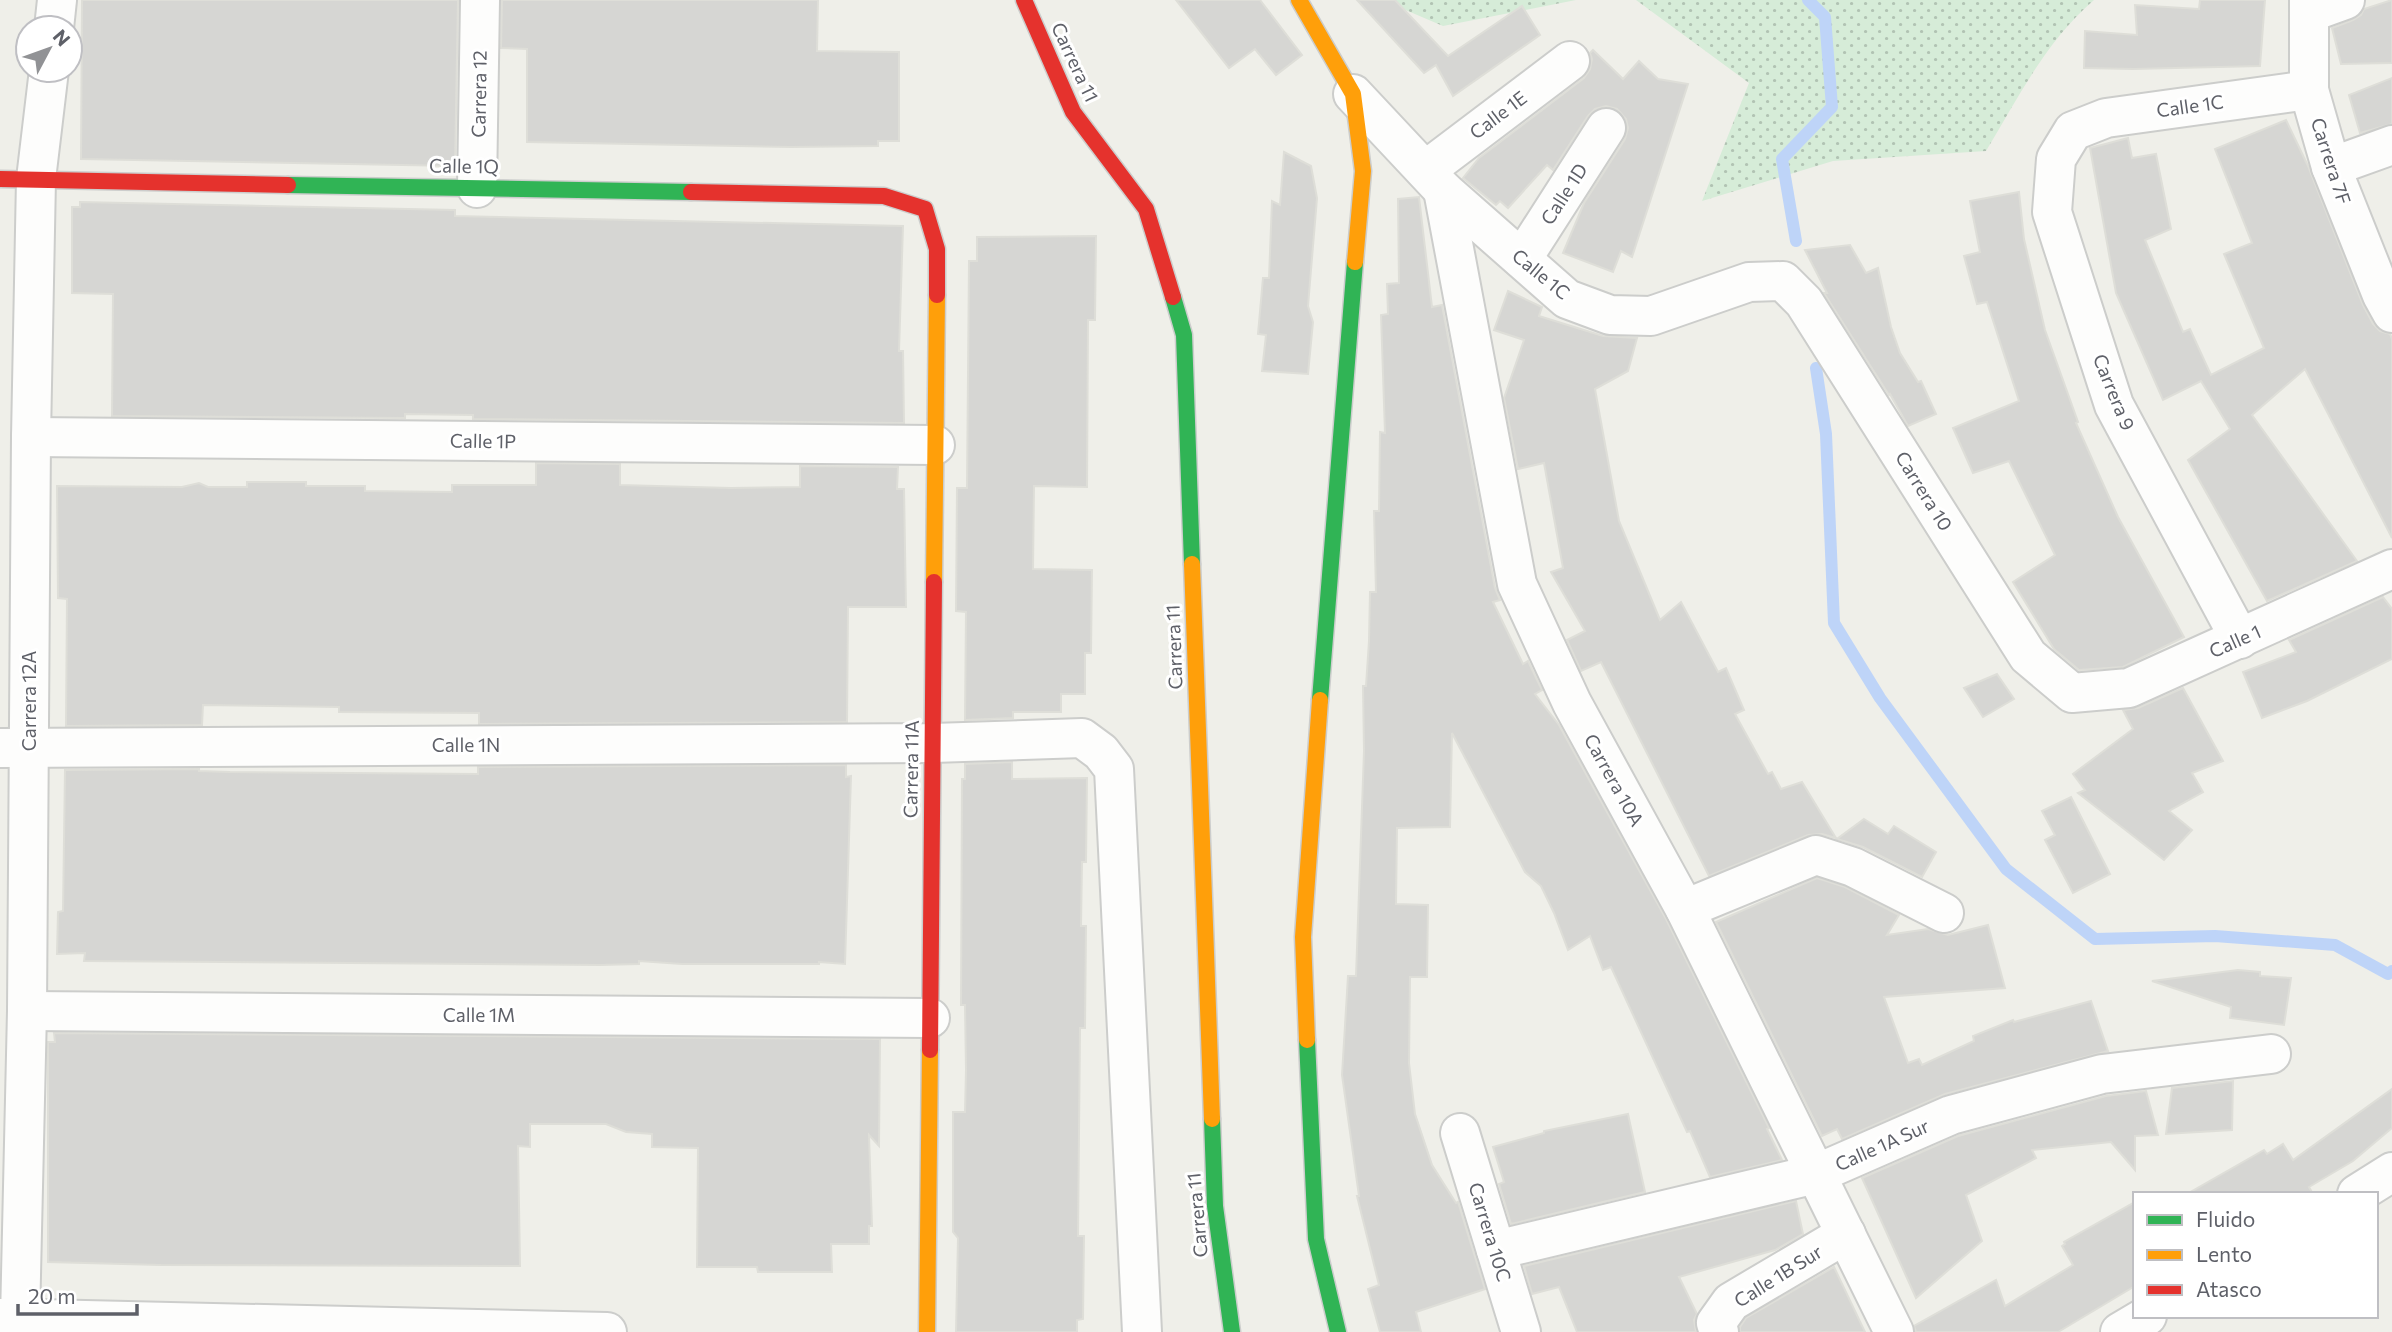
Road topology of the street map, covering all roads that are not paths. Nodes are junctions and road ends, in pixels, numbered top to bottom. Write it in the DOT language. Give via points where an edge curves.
graph roads {
  1 [pos="480,0"];
  2 [pos="1024,0"];
  3 [pos="1299,0"];
  4 [pos="2346,0"];
  5 [pos="2309,6"];
  6 [pos="1570,61"];
  7 [pos="45,84"];
  8 [pos="2309,90"];
  9 [pos="1353,94"];
  10 [pos="1606,128"];
  11 [pos="2073,131"];
  12 [pos="2392,145"];
  13 [pos="2331,167"];
  14 [pos="18,179"];
  15 [pos="1435,180"];
  16 [pos="477,188"];
  17 [pos="925,209"];
  18 [pos="1522,259"];
  19 [pos="1783,281"];
  20 [pos="2389,300"];
  21 [pos="31,437"];
  22 [pos="935,445"];
  23 [pos="2392,569"];
  24 [pos="2239,639"];
  25 [pos="2072,693"];
  26 [pos="933,743"];
  27 [pos="14,747"];
  28 [pos="1685,909"];
  29 [pos="1944,913"];
  30 [pos="27,1011"];
  31 [pos="930,1018"];
  32 [pos="2271,1054"];
  33 [pos="1460,1133"];
  34 [pos="2392,1172"];
  35 [pos="1816,1174"];
  36 [pos="2360,1192"];
  37 [pos="1846,1234"];
  38 [pos="1496,1250"];
  39 [pos="2144,1318"];
  40 [pos="14,1323"];
  41 [pos="1717,1328"];
  42 [pos="311,1329"];
  43 [pos="553,1331"];
  44 [pos="607,1332"];
  45 [pos="927,1332"];
  46 [pos="1142,1332"];
  47 [pos="1232,1332"];
  48 [pos="1338,1332"];
  49 [pos="1521,1332"];
  50 [pos="1894,1332"];
  51 [pos="2120,1332"];
  1 -- 16 [label="street, Carrera 12"];
  2 -- 47 [label="main road, Carrera 11" via="1073,112 1146,209 1184,335 1215,1206"];
  3 -- 9 [label="main road"];
  4 -- 5 [label="street"];
  5 -- 8 [label="street, Carrera 7F"];
  6 -- 15 [label="street, Calle 1E"];
  7 -- 14 [label="street, Carrera 12A"];
  8 -- 11 [label="street, Calle 1C" via="2106,118"];
  8 -- 13 [label="street, Carrera 7F"];
  9 -- 15 [label="street, Calle 1C"];
  9 -- 48 [label="main road" via="1363,171 1303,937 1316,1239"];
  10 -- 18 [label="street, Calle 1D"];
  11 -- 24 [label="street, Carrera 9" via="2056,159 2052,212 2114,405"];
  12 -- 13 [label="street"];
  13 -- 20 [label="street, Carrera 7F"];
  14 -- 16 [label="main road, Calle 1Q"];
  14 -- 21 [label="street, Carrera 12A"];
  15 -- 18 [label="street, Calle 1C"];
  15 -- 28 [label="street, Carrera 10A" via="1517,584 1572,703"];
  16 -- 17 [label="main road, Calle 1Q" via="884,196"];
  17 -- 22 [label="main road, Carrera 11A" via="937,249"];
  18 -- 19 [label="street, Calle 1C" via="1567,299 1610,315 1651,316 1749,282"];
  19 -- 25 [label="street, Carrera 10" via="1804,302 2028,656"];
  21 -- 22 [label="street, Calle 1P"];
  21 -- 27 [label="street, Carrera 12A"];
  22 -- 26 [label="main road, Carrera 11A"];
  23 -- 24 [label="street, Calle 1"];
  24 -- 25 [label="street, Calle 1" via="2129,688"];
  26 -- 27 [label="street, Calle 1N"];
  26 -- 31 [label="main road, Carrera 11A"];
  26 -- 46 [label="street, Calle 1N" via="1082,738 1114,769"];
  27 -- 30 [label="street, Carrera 12A"];
  28 -- 29 [label="street" via="1815,855 1853,867"];
  28 -- 35 [label="street, Carrera 10A"];
  30 -- 31 [label="street, Calle 1M"];
  30 -- 40 [label="street, Carrera 12A"];
  31 -- 45 [label="main road, Carrera 11A"];
  32 -- 35 [label="street, Calle 1A Sur" via="2102,1074 1951,1115"];
  33 -- 38 [label="street, Carrera 10C"];
  34 -- 36 [label="street"];
  35 -- 37 [label="street, Carrera 10A"];
  35 -- 38 [label="street, Calle 1A Sur"];
  37 -- 41 [label="street, Calle 1B Sur" via="1731,1302"];
  37 -- 50 [label="street, Carrera 10A"];
  38 -- 49 [label="street, Carrera 10C"];
  39 -- 51 [label="street"];
  40 -- 42 [label="street"];
  42 -- 43 [label="street"];
  43 -- 44 [label="street"];
}
